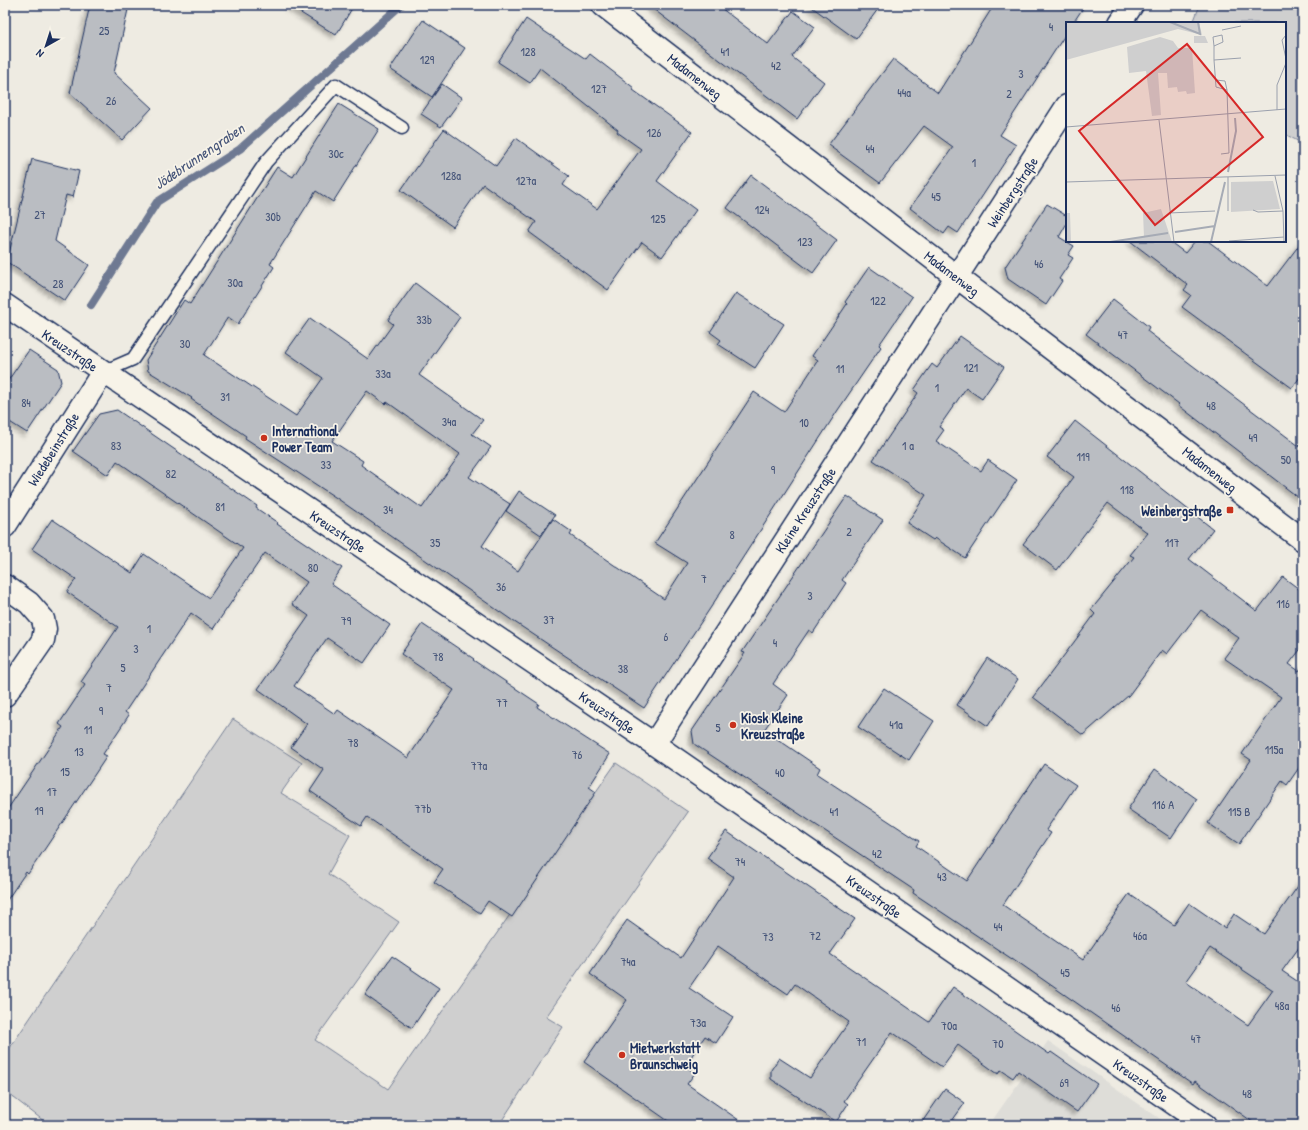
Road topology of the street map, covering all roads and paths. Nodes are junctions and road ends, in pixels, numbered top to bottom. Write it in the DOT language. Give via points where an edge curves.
graph roads {
  1 [pos="603,5"];
  2 [pos="1132,5"];
  3 [pos="1121,22"];
  4 [pos="1066,108"];
  5 [pos="402,128"];
  6 [pos="957,277"];
  7 [pos="5,305"];
  8 [pos="103,372"];
  9 [pos="5,526"];
  10 [pos="1303,540"];
  11 [pos="5,586"];
  12 [pos="5,696"];
  13 [pos="654,744"];
  14 [pos="1205,1125"];
  1 -- 6 [label="street, Madamenweg"];
  2 -- 3 [label="street"];
  4 -- 6 [label="street, Weinbergstraße"];
  5 -- 8 [label="lane" via="336,86 266,162 133,359"];
  6 -- 10 [label="street, Madamenweg"];
  6 -- 13 [label="street, Kleine Kreuzstraße"];
  7 -- 8 [label="street, Kreuzstraße"];
  8 -- 9 [label="street, Wiedebeinstraße"];
  8 -- 13 [label="street, Kreuzstraße"];
  11 -- 12 [label="street" via="30,603 42,619 45,629 43,640"];
  13 -- 14 [label="street, Kreuzstraße"];
}
